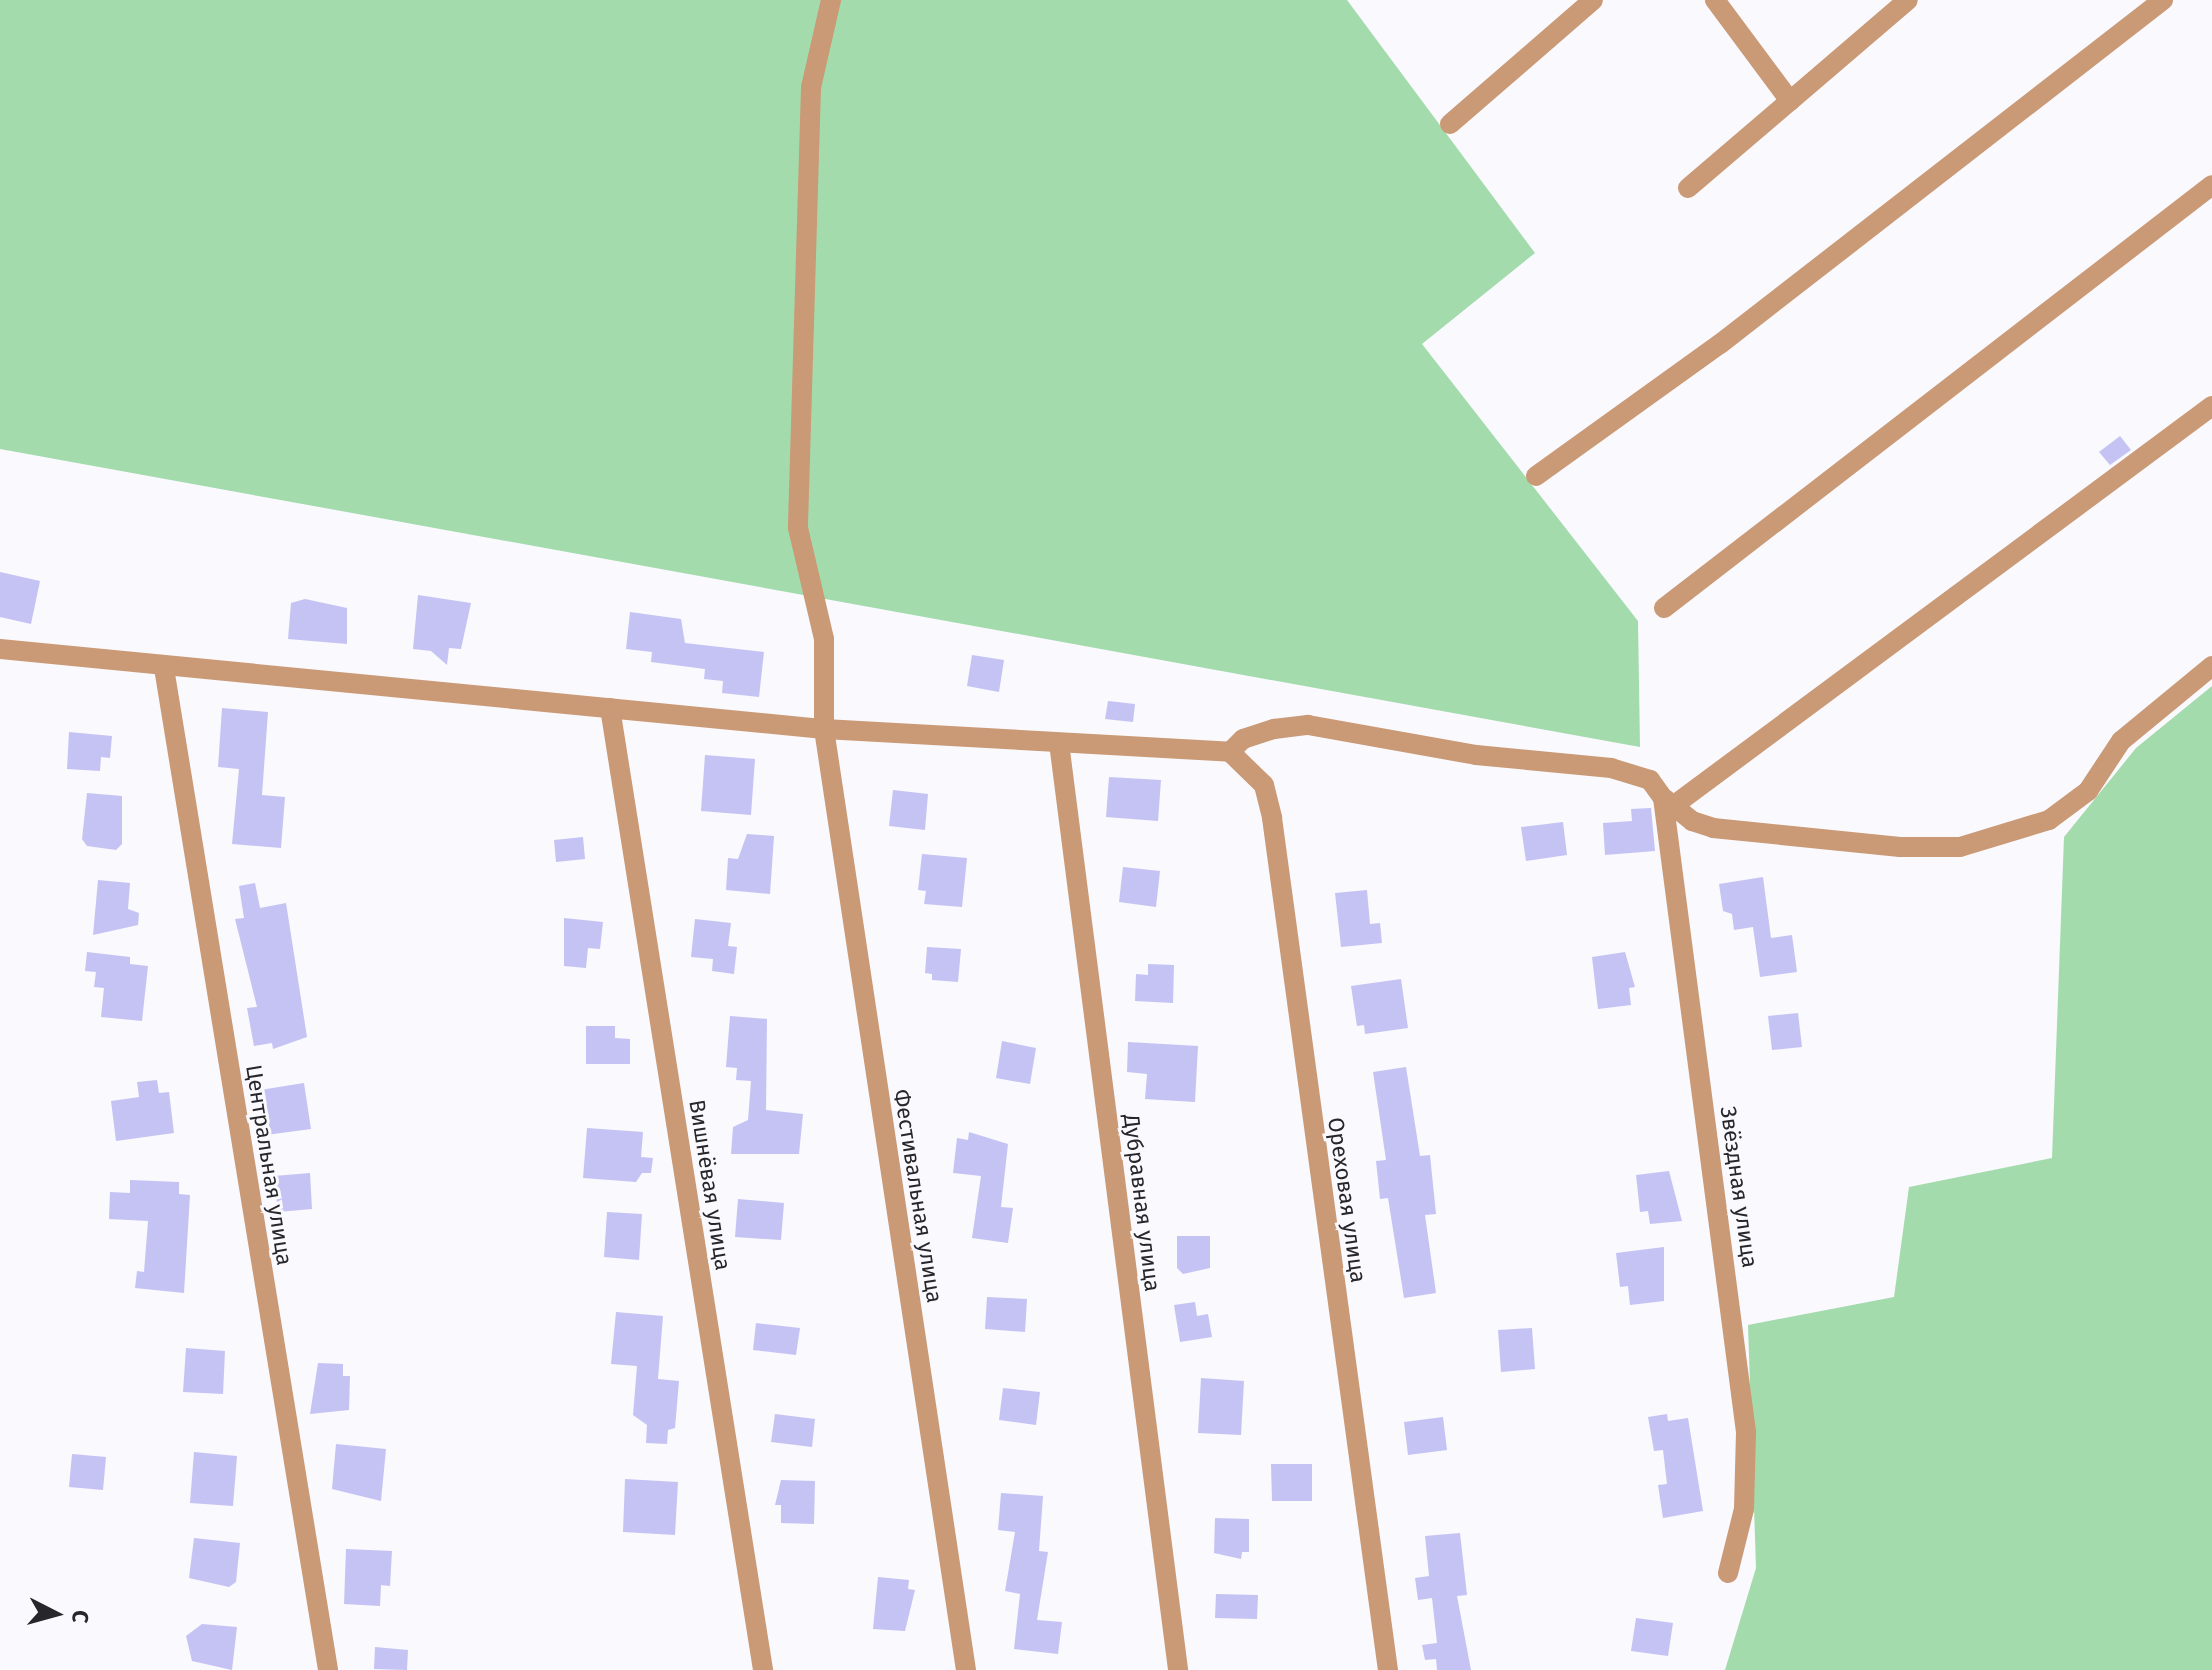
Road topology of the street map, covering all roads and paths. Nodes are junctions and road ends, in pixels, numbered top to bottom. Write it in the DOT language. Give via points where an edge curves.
graph roads {
  1 [pos="831,0"];
  2 [pos="1593,0"];
  3 [pos="1715,0"];
  4 [pos="1908,0"];
  5 [pos="2163,0"];
  6 [pos="1790,101"];
  7 [pos="1450,124"];
  8 [pos="2212,185"];
  9 [pos="1688,188"];
  10 [pos="2212,406"];
  11 [pos="1536,476"];
  12 [pos="1664,608"];
  13 [pos="0,649"];
  14 [pos="2212,666"];
  15 [pos="164,668"];
  16 [pos="610,708"];
  17 [pos="824,729"];
  18 [pos="1059,743"];
  19 [pos="1230,752"];
  20 [pos="1667,804"];
  21 [pos="1728,1573"];
  22 [pos="328,1670"];
  23 [pos="763,1670"];
  24 [pos="966,1670"];
  25 [pos="1178,1670"];
  26 [pos="1388,1670"];
  1 -- 17 [label="street, Фестивальная улица" via="811,87 798,528 824,639"];
  2 -- 7 [label="street"];
  3 -- 6 [label="street"];
  4 -- 6 [label="street"];
  5 -- 11 [label="street" via="1720,344"];
  6 -- 9 [label="street"];
  8 -- 12 [label="street"];
  10 -- 20 [label="street"];
  13 -- 15 [label="street"];
  14 -- 20 [label="street" via="2121,741 2088,791 2049,820 1960,847 1713,828"];
  15 -- 16 [label="street"];
  15 -- 22 [label="street, Центральная улица"];
  16 -- 17 [label="street"];
  16 -- 23 [label="street, Вишнёвая улица"];
  17 -- 18 [label="street"];
  17 -- 24 [label="street, Фестивальная улица"];
  18 -- 19 [label="street"];
  18 -- 25 [label="street, Дубравная улица"];
  19 -- 20 [label="street" via="1243,739 1274,729 1334,728 1476,755 1611,768 1650,780"];
  19 -- 26 [label="street, Ореховая улица" via="1264,785 1272,818"];
  20 -- 21 [label="street, Звёздная улица" via="1746,1432 1744,1509"];
}
